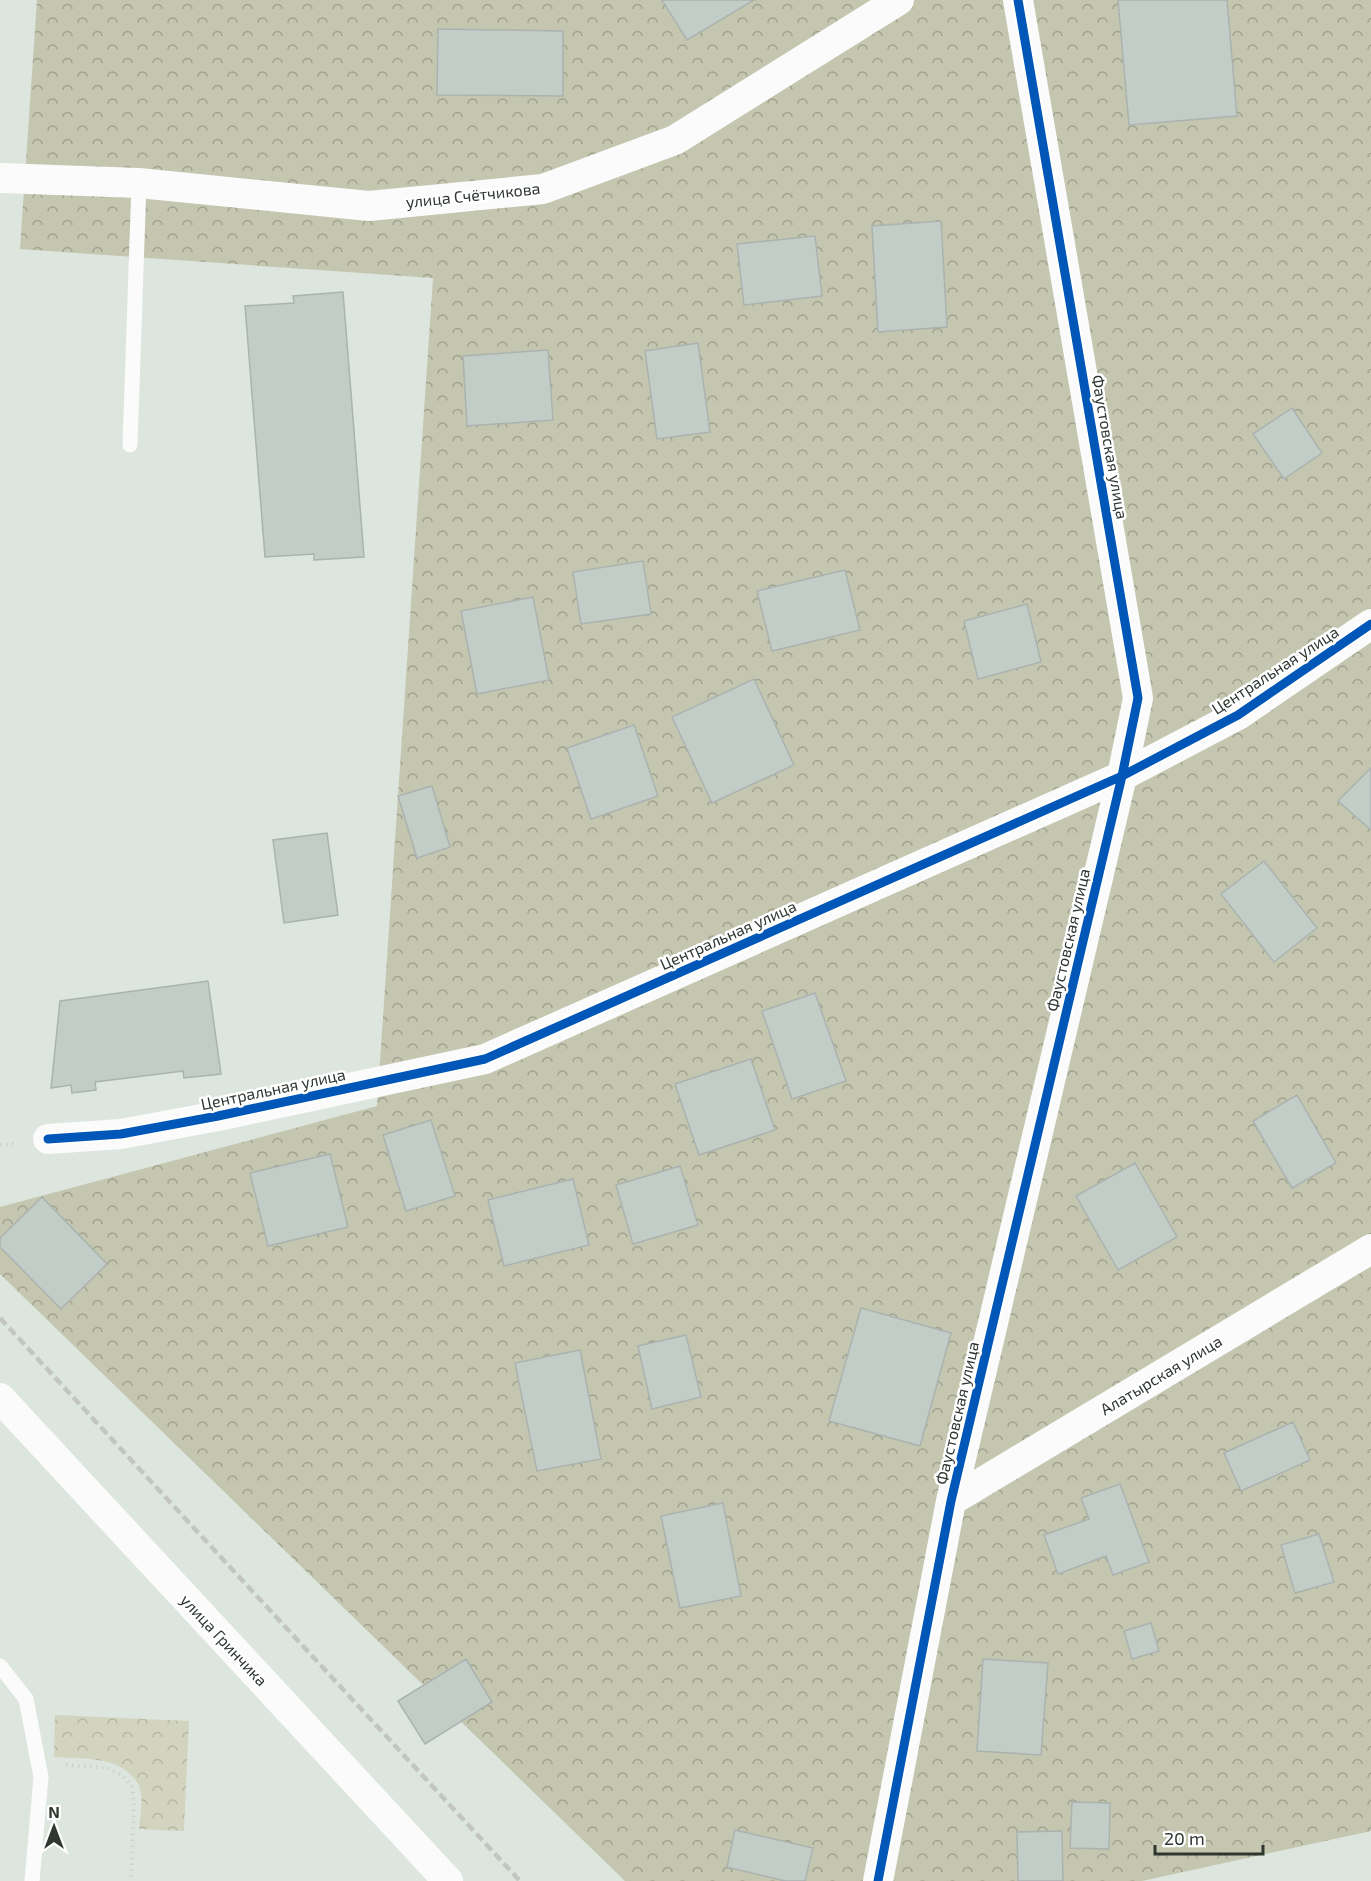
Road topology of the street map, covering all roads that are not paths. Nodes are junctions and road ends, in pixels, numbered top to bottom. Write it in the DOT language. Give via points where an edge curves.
graph roads {
  1 [pos="899,0"];
  2 [pos="1018,0"];
  3 [pos="0,178"];
  4 [pos="139,183"];
  5 [pos="130,445"];
  6 [pos="1371,624"];
  7 [pos="1122,776"];
  8 [pos="48,1139"];
  9 [pos="1371,1249"];
  10 [pos="0,1398"];
  11 [pos="951,1501"];
  12 [pos="0,1666"];
  13 [pos="32,1881"];
  14 [pos="448,1881"];
  15 [pos="878,1881"];
  1 -- 4 [label="street, улица Счётчикова" via="675,140 543,189 369,206"];
  2 -- 7 [label="street, Фаустовская улица" via="1138,698"];
  3 -- 4 [label="street, улица Счётчикова"];
  4 -- 5 [label="lane"];
  6 -- 7 [label="street, Центральная улица" via="1238,715"];
  7 -- 8 [label="street, Центральная улица" via="485,1059 121,1134"];
  7 -- 11 [label="street, Фаустовская улица"];
  9 -- 11 [label="street, Алатырская улица"];
  10 -- 14 [label="street, улица Гринчика"];
  11 -- 15 [label="street, Фаустовская улица"];
  12 -- 13 [label="lane" via="26,1699 41,1777"];
}
